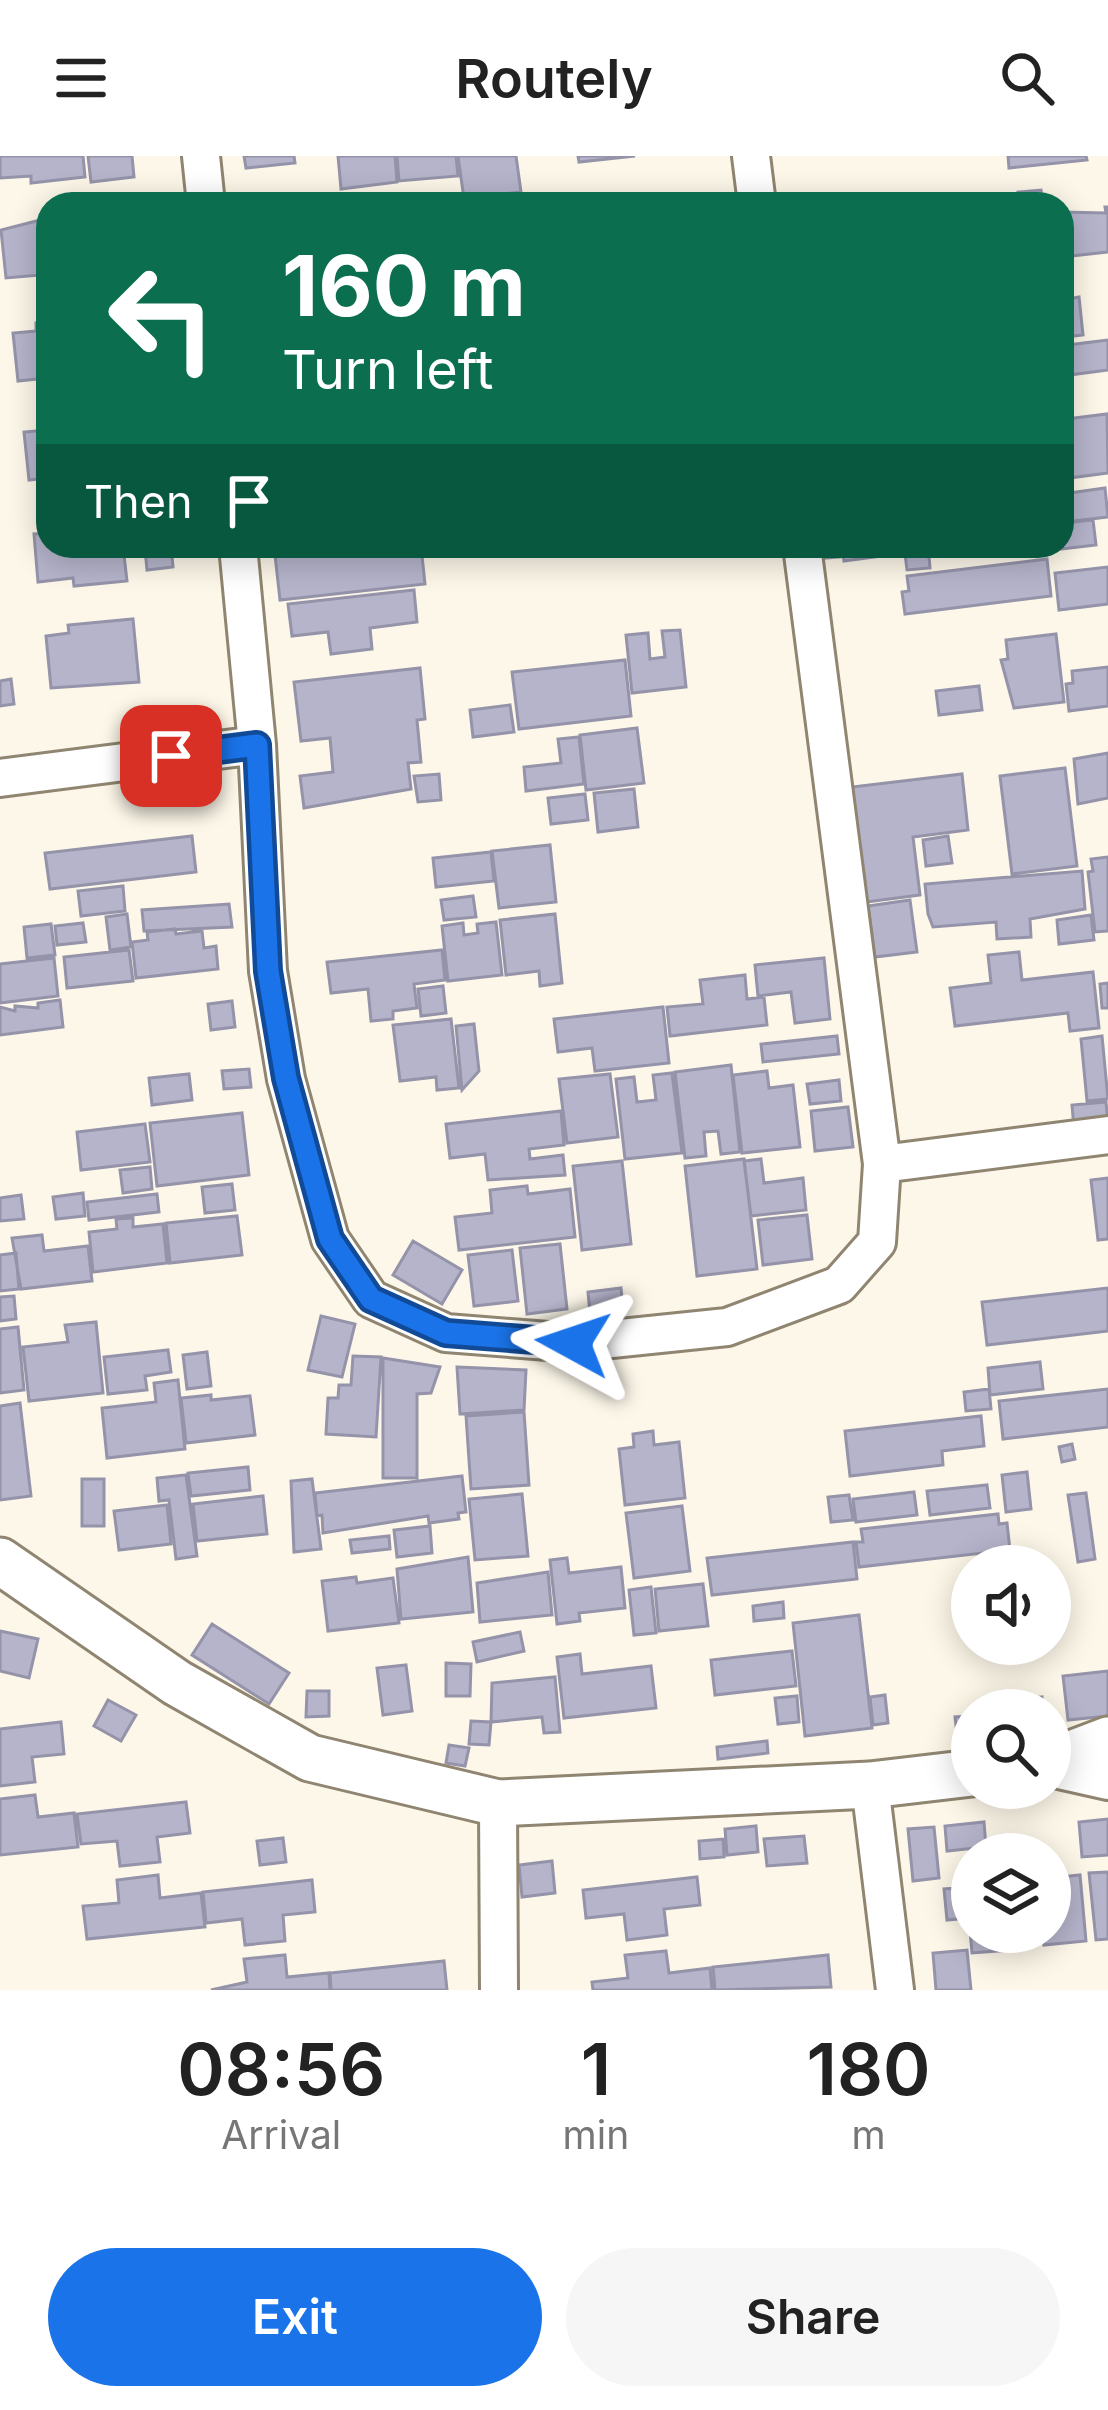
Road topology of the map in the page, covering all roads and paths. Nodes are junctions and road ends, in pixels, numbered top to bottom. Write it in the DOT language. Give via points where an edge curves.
graph roads {
  1 [pos="201,156"];
  2 [pos="751,156"];
  3 [pos="205,192"];
  4 [pos="756,192"];
  5 [pos="239,558"];
  6 [pos="804,558"];
  7 [pos="257,745"];
  8 [pos="0,778"];
  9 [pos="1108,1135"];
  10 [pos="882,1164"];
  11 [pos="0,1562"];
  12 [pos="1108,1740"];
  13 [pos="1071,1756"];
  14 [pos="1071,1771"];
  15 [pos="951,1775"];
  16 [pos="1108,1781"];
  17 [pos="870,1785"];
  18 [pos="498,1803"];
  19 [pos="499,1990"];
  20 [pos="895,1990"];
  1 -- 3 [label="street"];
  2 -- 4 [label="street"];
  5 -- 7 [label="street"];
  6 -- 10 [label="street"];
  7 -- 8 [label="street"];
  7 -- 10 [label="street" via="268,971 286,1078 330,1239 371,1299 446,1333 573,1343 727,1328 839,1285 877,1242"];
  9 -- 10 [label="street"];
  11 -- 18 [label="street" via="177,1683 310,1758"];
  12 -- 13 [label="street"];
  14 -- 16 [label="street"];
  15 -- 17 [label="street"];
  17 -- 18 [label="street"];
  17 -- 20 [label="street"];
  18 -- 19 [label="street"];
}
